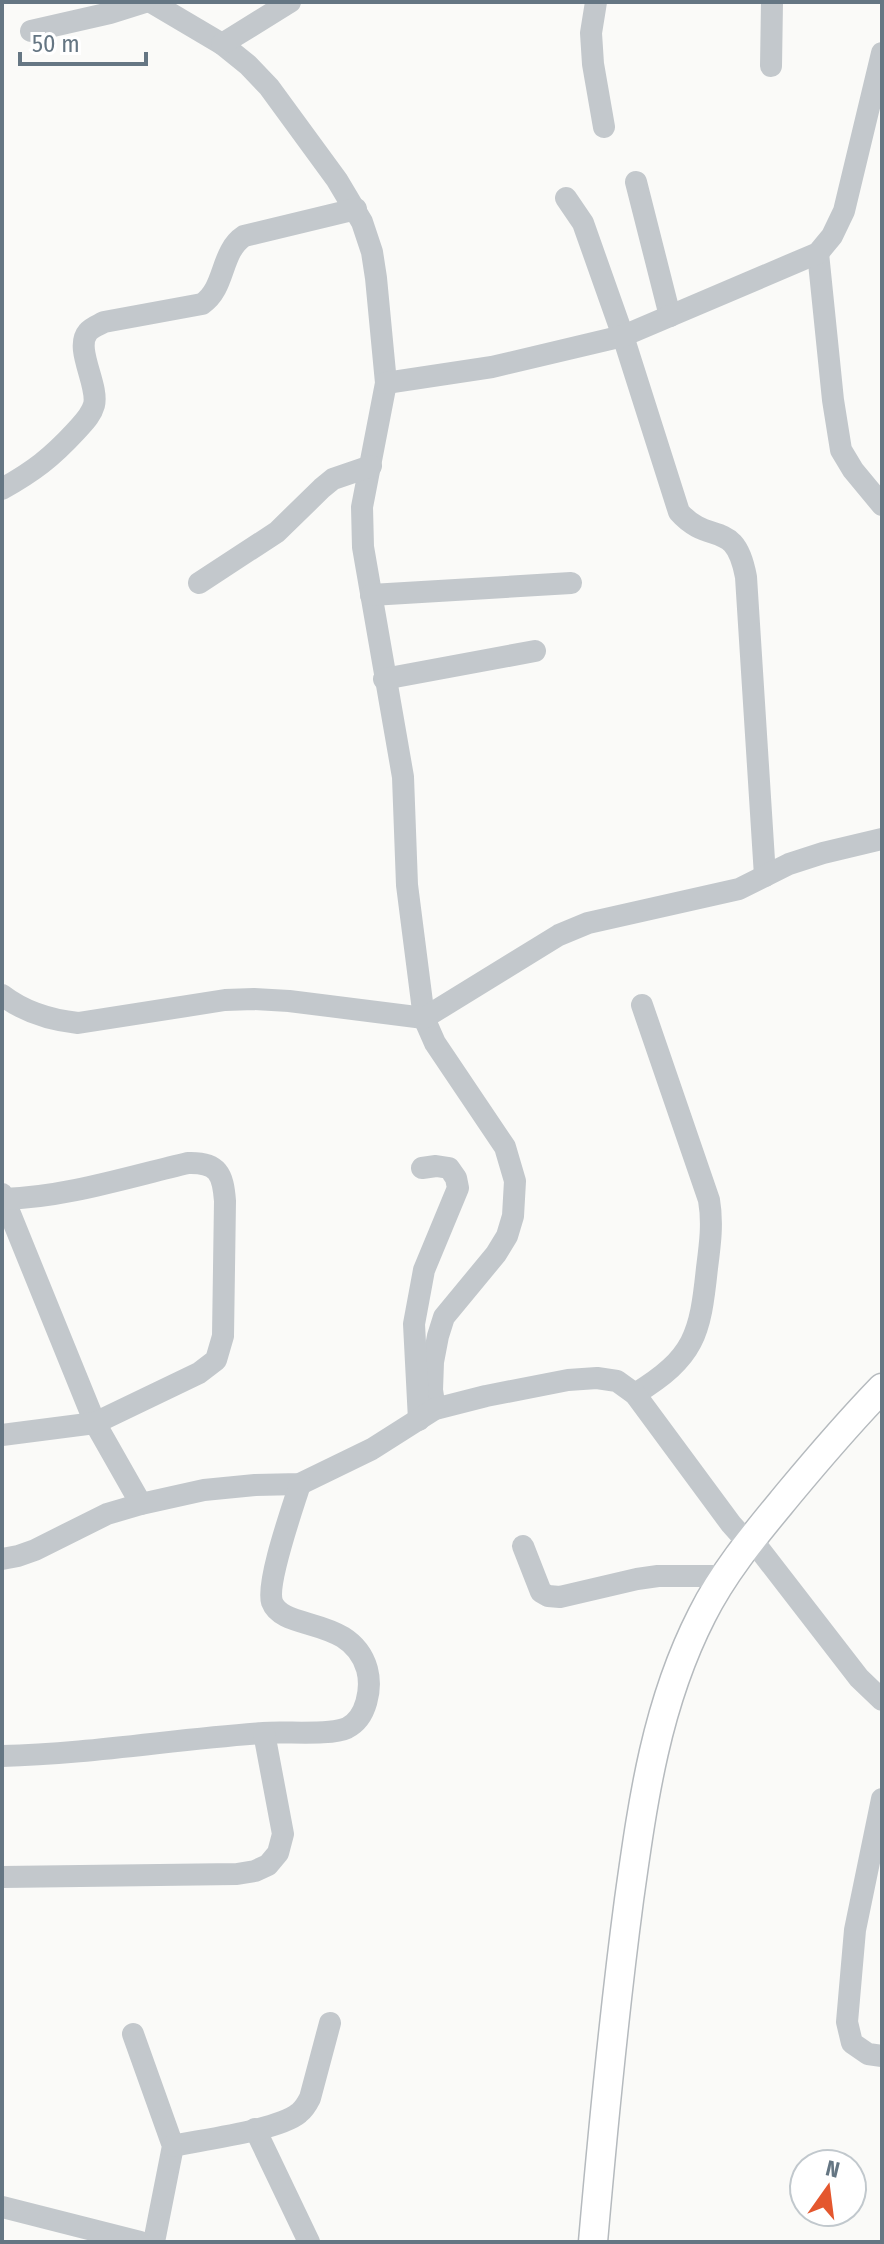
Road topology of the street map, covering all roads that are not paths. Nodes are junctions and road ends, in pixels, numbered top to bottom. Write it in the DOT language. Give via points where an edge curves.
graph roads {
  1 [pos="148,2"];
  2 [pos="290,2"];
  3 [pos="596,2"];
  4 [pos="772,2"];
  5 [pos="31,31"];
  6 [pos="222,44"];
  7 [pos="882,53"];
  8 [pos="771,66"];
  9 [pos="604,127"];
  10 [pos="636,182"];
  11 [pos="566,198"];
  12 [pos="356,209"];
  13 [pos="818,253"];
  14 [pos="670,316"];
  15 [pos="623,336"];
  16 [pos="386,383"];
  17 [pos="371,466"];
  18 [pos="2,489"];
  19 [pos="882,505"];
  20 [pos="199,583"];
  21 [pos="571,583"];
  22 [pos="371,595"];
  23 [pos="535,651"];
  24 [pos="384,679"];
  25 [pos="882,839"];
  26 [pos="765,876"];
  27 [pos="3,1000"];
  28 [pos="642,1005"];
  29 [pos="424,1018"];
  30 [pos="422,1168"];
  31 [pos="3,1196"];
  32 [pos="882,1388"];
  33 [pos="635,1394"];
  34 [pos="427,1415"];
  35 [pos="95,1423"];
  36 [pos="2,1435"];
  37 [pos="300,1484"];
  38 [pos="141,1504"];
  39 [pos="748,1543"];
  40 [pos="523,1546"];
  41 [pos="2,1559"];
  42 [pos="725,1576"];
  43 [pos="882,1700"];
  44 [pos="264,1733"];
  45 [pos="2,1756"];
  46 [pos="882,1799"];
  47 [pos="2,1877"];
  48 [pos="330,2023"];
  49 [pos="133,2034"];
  50 [pos="882,2056"];
  51 [pos="255,2129"];
  52 [pos="173,2146"];
  53 [pos="2,2207"];
  54 [pos="140,2242"];
  55 [pos="154,2242"];
  56 [pos="309,2242"];
  57 [pos="593,2242"];
  1 -- 5 [label="street"];
  1 -- 6 [label="street"];
  2 -- 6 [label="street"];
  3 -- 9 [label="street" via="591,33"];
  4 -- 8 [label="street"];
  6 -- 12 [label="street" via="269,87"];
  7 -- 13 [label="street" via="844,211"];
  10 -- 14 [label="street"];
  11 -- 15 [label="street" via="583,223"];
  12 -- 16 [label="street" via="372,252"];
  12 -- 18 [label="street" via="244,236 229,251 214,291 202,304 89,329 85,352 94,404 88,418 53,456"];
  13 -- 14 [label="street"];
  13 -- 19 [label="street" via="841,450"];
  14 -- 15 [label="street"];
  15 -- 16 [label="street" via="492,367"];
  15 -- 26 [label="street" via="679,512 690,524 730,539 742,558"];
  16 -- 17 [label="street"];
  17 -- 20 [label="street" via="333,479 277,532"];
  17 -- 22 [label="street" via="361,526"];
  21 -- 22 [label="street"];
  22 -- 24 [label="street"];
  23 -- 24 [label="street"];
  24 -- 29 [label="street" via="403,777 407,885"];
  25 -- 26 [label="street" via="823,853"];
  26 -- 29 [label="street" via="739,889 588,923 559,935"];
  27 -- 29 [label="street" via="78,1023 254,999"];
  28 -- 33 [label="street" via="711,1214 697,1332 673,1368"];
  29 -- 34 [label="street" via="505,1147 515,1181 507,1236 441,1326"];
  30 -- 34 [label="street" via="449,1168 458,1188 424,1270 414,1324"];
  31 -- 35 [label="street"];
  31 -- 35 [label="street" via="60,1193 188,1163 220,1173 225,1201 223,1336 216,1360"];
  32 -- 39 [label="main road"];
  33 -- 34 [label="street" via="617,1381 568,1380 486,1396"];
  33 -- 39 [label="street"];
  34 -- 37 [label="street"];
  35 -- 36 [label="street"];
  35 -- 38 [label="street"];
  37 -- 38 [label="street" via="204,1490"];
  37 -- 44 [label="street" via="278,1558 272,1601 293,1619 343,1636 363,1659 370,1683 364,1709 348,1728"];
  38 -- 41 [label="street"];
  39 -- 42 [label="main road"];
  39 -- 43 [label="street" via="760,1550"];
  40 -- 42 [label="street" via="541,1592 548,1596 658,1576"];
  42 -- 57 [label="main road" via="670,1689 652,1758 623,1947"];
  44 -- 45 [label="street"];
  44 -- 47 [label="street" via="283,1834 268,1865 237,1874"];
  46 -- 50 [label="street" via="855,1930 847,2022 852,2043"];
  48 -- 51 [label="street" via="305,2107 297,2115"];
  49 -- 52 [label="street"];
  51 -- 52 [label="street"];
  51 -- 56 [label="street"];
  52 -- 55 [label="street"];
  53 -- 54 [label="street"];
}
